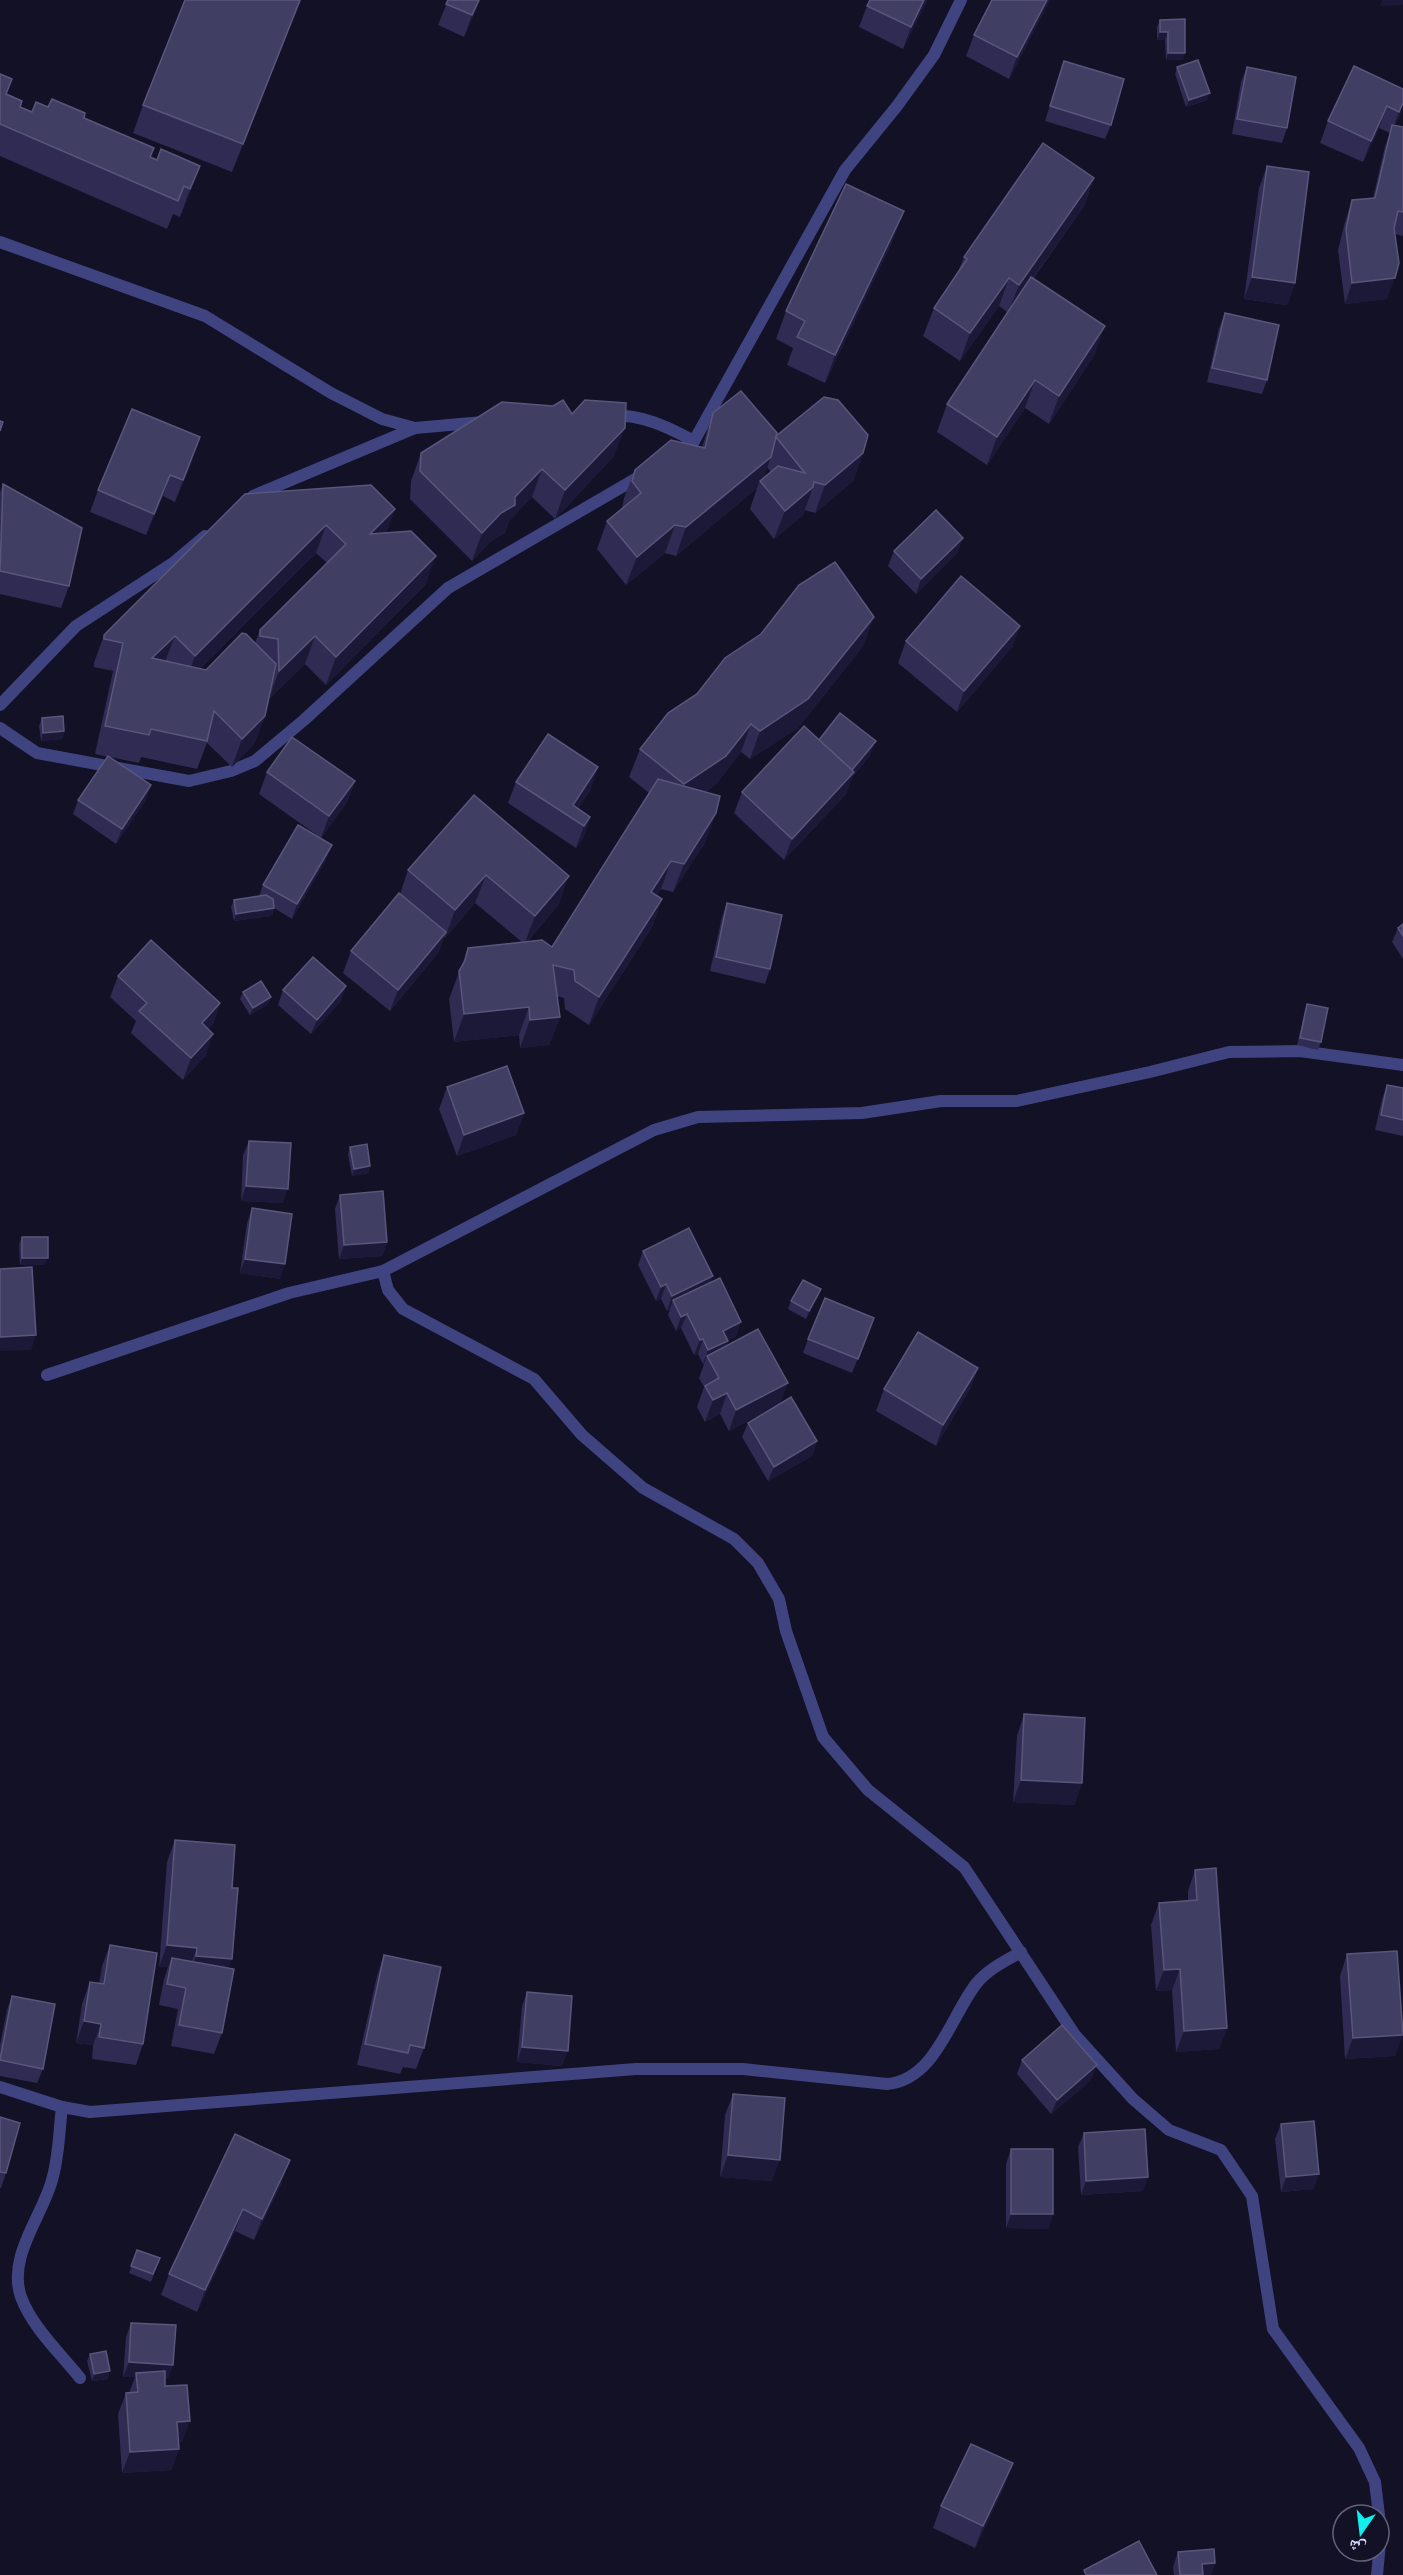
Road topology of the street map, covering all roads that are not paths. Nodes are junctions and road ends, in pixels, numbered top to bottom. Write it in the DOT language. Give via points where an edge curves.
graph roads {
  1 [pos="961,0"];
  2 [pos="0,242"];
  3 [pos="602,414"];
  4 [pos="493,421"];
  5 [pos="415,428"];
  6 [pos="694,441"];
  7 [pos="235,510"];
  8 [pos="218,525"];
  9 [pos="0,705"];
  10 [pos="0,728"];
  11 [pos="1403,1065"];
  12 [pos="383,1270"];
  13 [pos="47,1375"];
  14 [pos="1021,1952"];
  15 [pos="0,2087"];
  16 [pos="62,2107"];
  17 [pos="80,2378"];
  18 [pos="1377,2575"];
  1 -- 6 [label="street" via="934,55 845,170"];
  2 -- 5 [label="street" via="205,316 331,393 382,419"];
  3 -- 6 [label="street" via="633,415 662,423"];
  4 -- 5 [label="street"];
  5 -- 7 [label="street" via="253,496"];
  6 -- 10 [label="street" via="448,588 304,720 255,761 231,771 189,781 37,753"];
  8 -- 9 [label="street" via="173,563 76,626"];
  11 -- 12 [label="street" via="1300,1051 1229,1052 1017,1101 941,1101 862,1113 698,1118 654,1130"];
  12 -- 13 [label="street" via="289,1293"];
  12 -- 14 [label="street" via="388,1290 403,1309 534,1379 582,1435 643,1488 734,1539 758,1563 779,1599 786,1631 823,1737 868,1790 964,1867"];
  14 -- 16 [label="street" via="997,1965 977,1984 923,2069 902,2083 743,2069 636,2069 116,2111"];
  14 -- 18 [label="street" via="1075,2035 1133,2099 1169,2130 1221,2150 1252,2196 1273,2329 1359,2448 1375,2482 1381,2532"];
  15 -- 16 [label="street"];
  16 -- 17 [label="street" via="53,2176 44,2207 23,2247 17,2274 20,2295 31,2317"];
}
